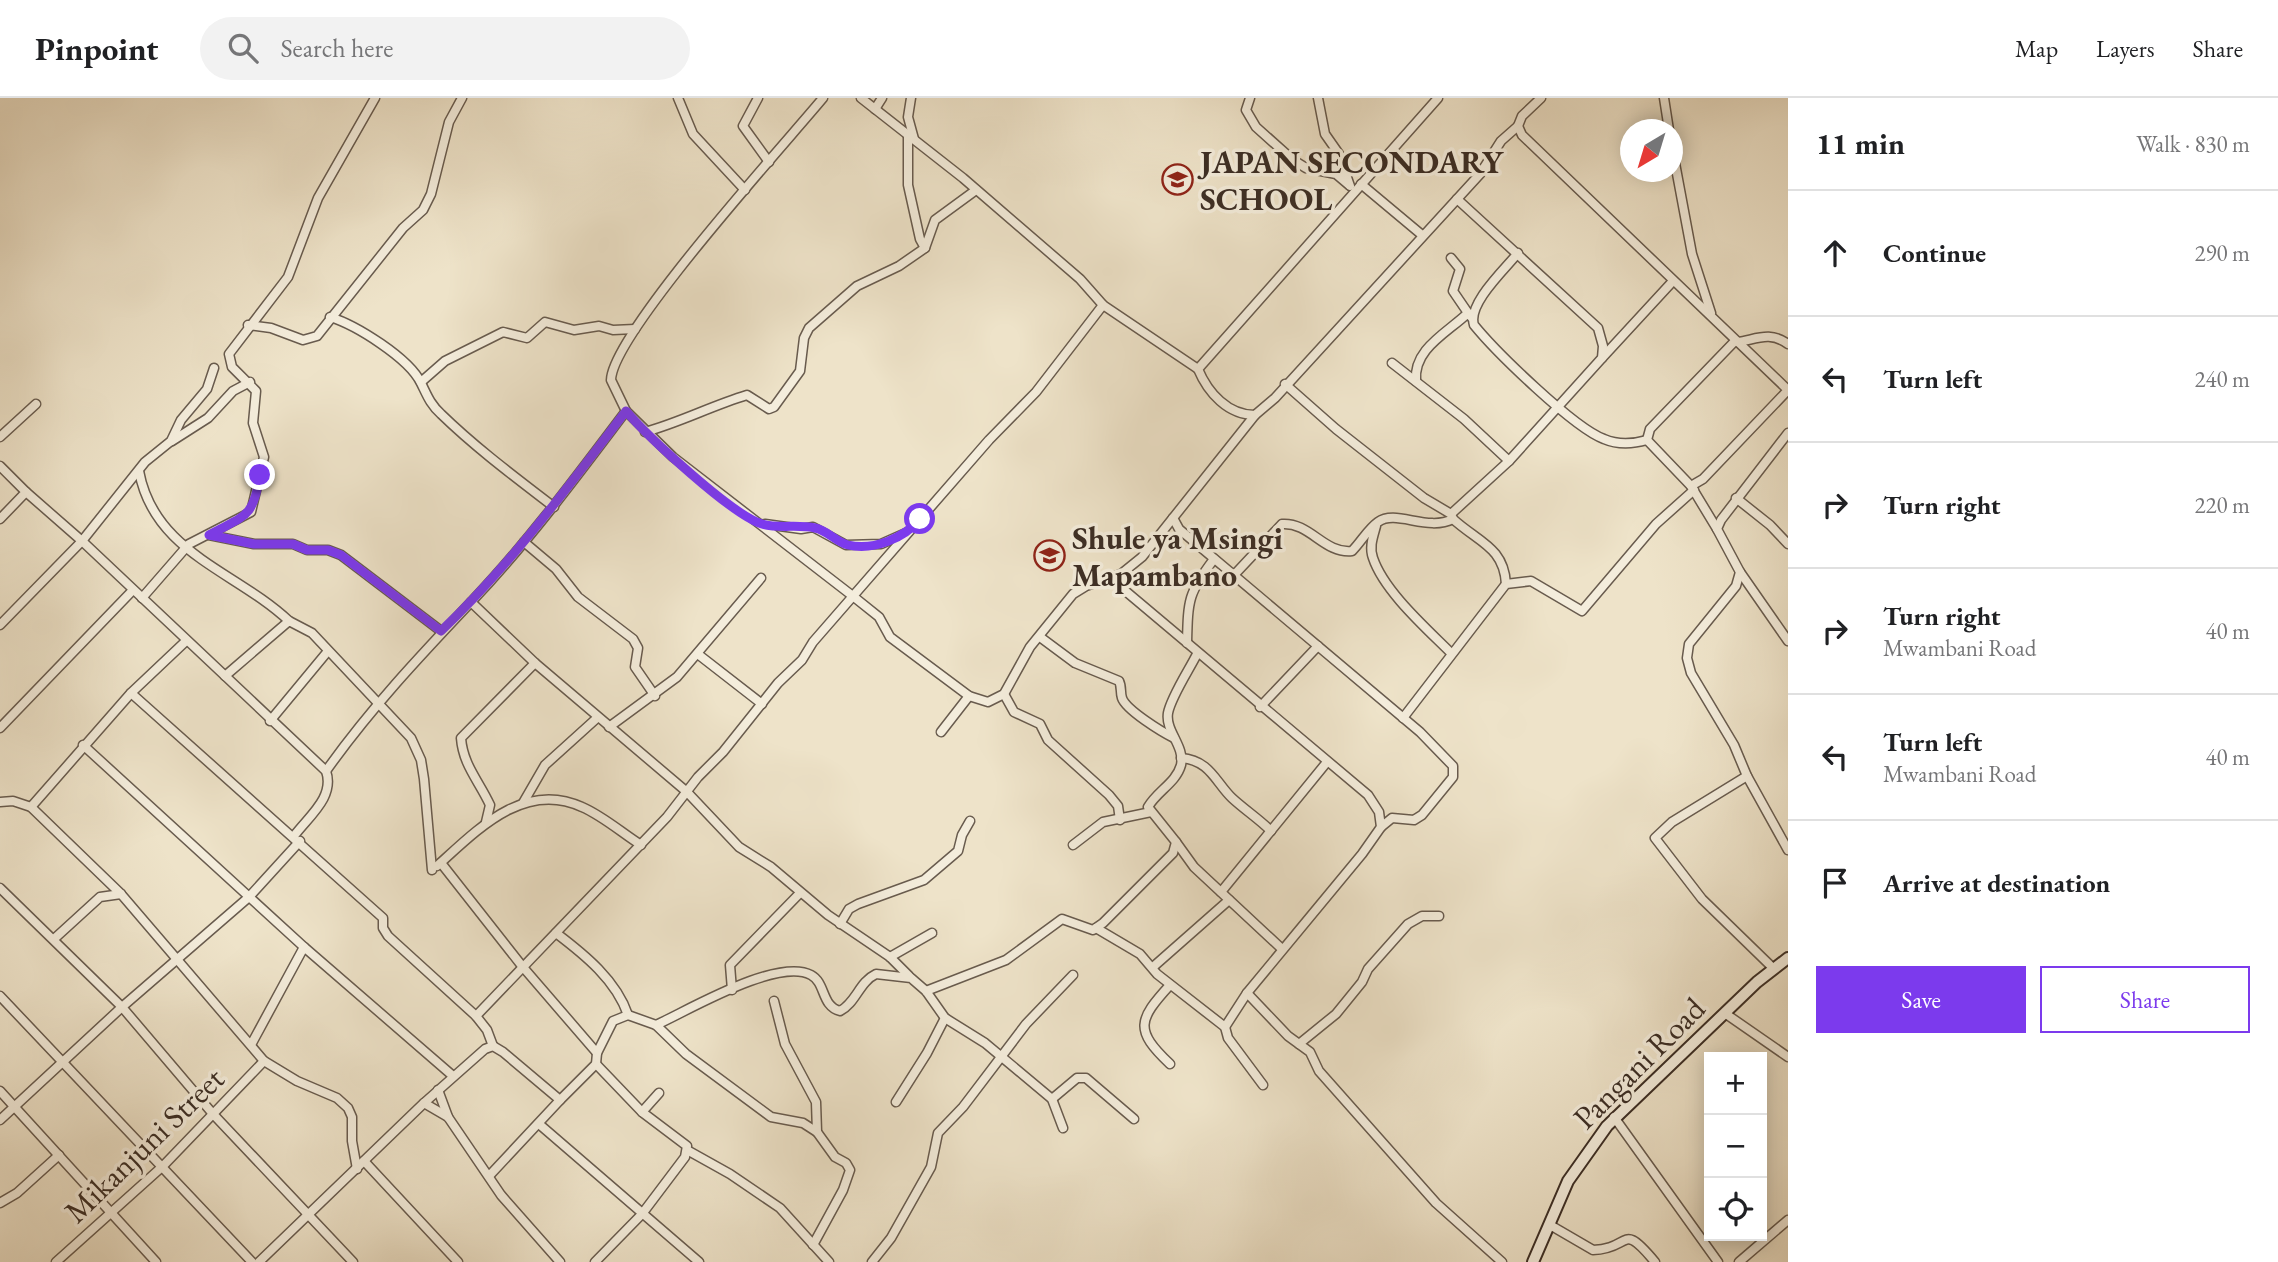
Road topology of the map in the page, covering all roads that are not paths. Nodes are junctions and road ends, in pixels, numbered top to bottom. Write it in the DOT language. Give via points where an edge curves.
graph roads {
  1 [pos="374,98"];
  2 [pos="462,98"];
  3 [pos="678,98"];
  4 [pos="758,98"];
  5 [pos="822,98"];
  6 [pos="862,98"];
  7 [pos="882,98"];
  8 [pos="911,98"];
  9 [pos="1250,98"];
  10 [pos="1318,98"];
  11 [pos="1438,98"];
  12 [pos="1541,98"];
  13 [pos="1664,98"];
  14 [pos="875,108"];
  15 [pos="1667,119"];
  16 [pos="1518,126"];
  17 [pos="911,137"];
  18 [pos="769,162"];
  19 [pos="1679,182"];
  20 [pos="1361,184"];
  21 [pos="1352,188"];
  22 [pos="746,190"];
  23 [pos="976,190"];
  24 [pos="1457,199"];
  25 [pos="1422,235"];
  26 [pos="925,248"];
  27 [pos="1518,253"];
  28 [pos="1451,258"];
  29 [pos="1673,281"];
  30 [pos="1103,305"];
  31 [pos="1470,316"];
  32 [pos="330,317"];
  33 [pos="1713,319"];
  34 [pos="248,325"];
  35 [pos="635,329"];
  36 [pos="1737,342"];
  37 [pos="1788,344"];
  38 [pos="1602,358"];
  39 [pos="1392,363"];
  40 [pos="214,368"];
  41 [pos="1198,369"];
  42 [pos="1416,381"];
  43 [pos="250,382"];
  44 [pos="421,382"];
  45 [pos="1285,384"];
  46 [pos="36,404"];
  47 [pos="1557,406"];
  48 [pos="626,411"];
  49 [pos="1255,415"];
  50 [pos="645,432"];
  51 [pos="1788,433"];
  52 [pos="0,437"];
  53 [pos="1647,440"];
  54 [pos="171,442"];
  55 [pos="1510,461"];
  56 [pos="0,466"];
  57 [pos="139,471"];
  58 [pos="1692,488"];
  59 [pos="26,492"];
  60 [pos="1736,498"];
  61 [pos="554,507"];
  62 [pos="1452,517"];
  63 [pos="0,519"];
  64 [pos="1173,519"];
  65 [pos="759,523"];
  66 [pos="1376,523"];
  67 [pos="1717,529"];
  68 [pos="910,531"];
  69 [pos="209,535"];
  70 [pos="82,541"];
  71 [pos="524,541"];
  72 [pos="1788,544"];
  73 [pos="188,546"];
  74 [pos="1214,559"];
  75 [pos="1740,572"];
  76 [pos="1235,574"];
  77 [pos="761,578"];
  78 [pos="1110,578"];
  79 [pos="1506,584"];
  80 [pos="133,590"];
  81 [pos="854,597"];
  82 [pos="142,598"];
  83 [pos="471,602"];
  84 [pos="289,621"];
  85 [pos="0,625"];
  86 [pos="441,631"];
  87 [pos="1040,637"];
  88 [pos="186,641"];
  89 [pos="1788,641"];
  90 [pos="1187,643"];
  91 [pos="1318,646"];
  92 [pos="328,651"];
  93 [pos="1450,652"];
  94 [pos="699,654"];
  95 [pos="1197,654"];
  96 [pos="535,663"];
  97 [pos="225,676"];
  98 [pos="131,693"];
  99 [pos="1004,694"];
  100 [pos="655,696"];
  101 [pos="969,696"];
  102 [pos="380,700"];
  103 [pos="762,704"];
  104 [pos="1261,707"];
  105 [pos="597,718"];
  106 [pos="1403,718"];
  107 [pos="270,720"];
  108 [pos="609,727"];
  109 [pos="0,729"];
  110 [pos="941,733"];
  111 [pos="1174,738"];
  112 [pos="83,745"];
  113 [pos="1181,758"];
  114 [pos="1327,762"];
  115 [pos="326,771"];
  116 [pos="1747,776"];
  117 [pos="687,792"];
  118 [pos="0,802"];
  119 [pos="523,803"];
  120 [pos="31,807"];
  121 [pos="1151,812"];
  122 [pos="1120,820"];
  123 [pos="486,821"];
  124 [pos="970,821"];
  125 [pos="1381,827"];
  126 [pos="1271,831"];
  127 [pos="297,839"];
  128 [pos="1176,842"];
  129 [pos="641,845"];
  130 [pos="1073,845"];
  131 [pos="1788,850"];
  132 [pos="440,863"];
  133 [pos="0,888"];
  134 [pos="1221,892"];
  135 [pos="800,893"];
  136 [pos="121,894"];
  137 [pos="249,898"];
  138 [pos="1229,900"];
  139 [pos="1439,916"];
  140 [pos="840,924"];
  141 [pos="1096,928"];
  142 [pos="556,933"];
  143 [pos="932,933"];
  144 [pos="54,939"];
  145 [pos="304,947"];
  146 [pos="1282,949"];
  147 [pos="890,957"];
  148 [pos="1788,958"];
  149 [pos="179,961"];
  150 [pos="522,966"];
  151 [pos="1153,967"];
  152 [pos="1774,969"];
  153 [pos="1073,975"];
  154 [pos="911,978"];
  155 [pos="1170,985"];
  156 [pos="732,990"];
  157 [pos="926,991"];
  158 [pos="1247,993"];
  159 [pos="0,996"];
  160 [pos="774,1001"];
  161 [pos="122,1007"];
  162 [pos="1726,1014"];
  163 [pos="628,1015"];
  164 [pos="476,1016"];
  165 [pos="945,1018"];
  166 [pos="656,1026"];
  167 [pos="1225,1027"];
  168 [pos="252,1043"];
  169 [pos="1299,1044"];
  170 [pos="493,1046"];
  171 [pos="597,1053"];
  172 [pos="1000,1055"];
  173 [pos="1788,1057"];
  174 [pos="62,1060"];
  175 [pos="264,1061"];
  176 [pos="1170,1064"];
  177 [pos="596,1065"];
  178 [pos="453,1076"];
  179 [pos="1263,1085"];
  180 [pos="438,1090"];
  181 [pos="0,1091"];
  182 [pos="659,1093"];
  183 [pos="1052,1099"];
  184 [pos="560,1100"];
  185 [pos="896,1102"];
  186 [pos="424,1103"];
  187 [pos="15,1106"];
  188 [pos="642,1112"];
  189 [pos="213,1114"];
  190 [pos="448,1117"];
  191 [pos="1614,1117"];
  192 [pos="1134,1119"];
  193 [pos="0,1120"];
  194 [pos="539,1124"];
  195 [pos="1063,1128"];
  196 [pos="817,1132"];
  197 [pos="687,1150"];
  198 [pos="60,1155"];
  199 [pos="364,1161"];
  200 [pos="163,1166"];
  201 [pos="357,1169"];
  202 [pos="489,1176"];
  203 [pos="0,1203"];
  204 [pos="642,1214"];
  205 [pos="111,1215"];
  206 [pos="310,1215"];
  207 [pos="1788,1220"];
  208 [pos="1550,1225"];
  209 [pos="813,1245"];
  210 [pos="56,1262"];
  211 [pos="156,1262"];
  212 [pos="252,1262"];
  213 [pos="259,1262"];
  214 [pos="353,1262"];
  215 [pos="458,1262"];
  216 [pos="560,1262"];
  217 [pos="595,1262"];
  218 [pos="699,1262"];
  219 [pos="830,1262"];
  220 [pos="872,1262"];
  221 [pos="1502,1262"];
  222 [pos="1533,1262"];
  223 [pos="1655,1262"];
  224 [pos="1718,1262"];
  225 [pos="1739,1262"];
  1 -- 34 [label="street" via="318,198 288,277"];
  2 -- 32 [label="street" via="423,210"];
  3 -- 22 [label="street" via="693,134"];
  4 -- 18 [label="street" via="743,126"];
  5 -- 18 [label="street"];
  6 -- 14 [label="street"];
  7 -- 14 [label="street"];
  8 -- 17 [label="street"];
  9 -- 21 [label="street" via="1246,110 1277,147 1306,168 1336,174"];
  10 -- 21 [label="street" via="1325,134"];
  11 -- 20 [label="street"];
  12 -- 16 [label="street"];
  13 -- 15 [label="street"];
  14 -- 17 [label="street"];
  16 -- 24 [label="street"];
  16 -- 29 [label="street" via="1531,145"];
  17 -- 23 [label="street"];
  17 -- 26 [label="street" via="908,185"];
  18 -- 22 [label="street"];
  19 -- 33 [label="street" via="1692,254"];
  20 -- 21 [label="street"];
  20 -- 25 [label="street"];
  21 -- 41 [label="street"];
  22 -- 35 [label="street"];
  23 -- 26 [label="street" via="935,220"];
  23 -- 30 [label="street" via="1080,279"];
  24 -- 25 [label="street"];
  24 -- 27 [label="street"];
  25 -- 45 [label="street"];
  26 -- 50 [label="street" via="857,286 809,328 800,371 774,407 769,409 745,395"];
  27 -- 31 [label="street"];
  27 -- 38 [label="street" via="1598,328"];
  28 -- 31 [label="street" via="1460,269 1453,291"];
  29 -- 33 [label="street"];
  29 -- 38 [label="street"];
  30 -- 41 [label="street"];
  30 -- 68 [label="street" via="1036,392"];
  31 -- 42 [label="street" via="1423,352 1415,366"];
  31 -- 47 [label="street" via="1485,338"];
  32 -- 34 [label="street" via="317,336 308,340"];
  32 -- 44 [label="street" via="361,331 402,360"];
  33 -- 36 [label="street"];
  34 -- 43 [label="street" via="229,357 232,367"];
  35 -- 44 [label="street" via="598,326 574,330 545,322 528,338 503,332 445,361"];
  35 -- 48 [label="street" via="611,373"];
  36 -- 37 [label="street" via="1763,336"];
  36 -- 53 [label="street" via="1650,429"];
  36 -- 58 [label="street" via="1788,390"];
  38 -- 47 [label="street"];
  39 -- 42 [label="street"];
  40 -- 54 [label="street" via="207,389 181,420"];
  41 -- 49 [label="street" via="1205,386 1220,402"];
  42 -- 55 [label="street"];
  43 -- 54 [label="street"];
  43 -- 69 [label="street" via="256,391 253,423 264,457 257,493 248,515"];
  44 -- 61 [label="street" via="426,398 442,415"];
  45 -- 49 [label="street"];
  45 -- 62 [label="street"];
  46 -- 52 [label="street"];
  47 -- 53 [label="street" via="1604,439 1632,444"];
  47 -- 55 [label="street"];
  48 -- 50 [label="street"];
  48 -- 61 [label="street"];
  49 -- 64 [label="street"];
  50 -- 65 [label="street"];
  51 -- 60 [label="street"];
  53 -- 58 [label="street"];
  54 -- 57 [label="street"];
  55 -- 62 [label="street"];
  56 -- 59 [label="street"];
  57 -- 70 [label="street"];
  57 -- 73 [label="street" via="151,509 165,528"];
  58 -- 67 [label="street"];
  58 -- 79 [label="street" via="1582,611 1531,581"];
  59 -- 63 [label="street"];
  59 -- 70 [label="street"];
  60 -- 67 [label="street"];
  60 -- 72 [label="street"];
  61 -- 71 [label="street"];
  62 -- 66 [label="street" via="1436,525 1393,517"];
  62 -- 79 [label="street" via="1498,553"];
  64 -- 74 [label="street" via="1179,530"];
  64 -- 78 [label="street" via="1142,557"];
  65 -- 68 [label="street" via="813,527 846,545 881,544"];
  65 -- 81 [label="street"];
  66 -- 76 [label="street" via="1352,551 1342,552 1300,526 1282,524"];
  66 -- 93 [label="street" via="1371,545 1378,568 1402,603"];
  67 -- 75 [label="street"];
  68 -- 81 [label="street"];
  69 -- 73 [label="street"];
  69 -- 86 [label="street" via="254,544 293,544 341,555"];
  70 -- 80 [label="street"];
  70 -- 85 [label="street"];
  71 -- 83 [label="street"];
  71 -- 100 [label="street" via="556,569 578,597 633,639 638,648 635,667"];
  73 -- 82 [label="street"];
  73 -- 84 [label="street"];
  74 -- 76 [label="street"];
  74 -- 90 [label="street" via="1194,586 1188,604"];
  75 -- 89 [label="street"];
  75 -- 116 [label="street" via="1736,586 1689,644 1686,658"];
  76 -- 91 [label="street"];
  77 -- 94 [label="street"];
  78 -- 87 [label="street" via="1073,594"];
  78 -- 90 [label="street"];
  79 -- 93 [label="street"];
  80 -- 82 [label="street"];
  80 -- 109 [label="street"];
  81 -- 101 [label="street" via="879,617 890,637"];
  81 -- 103 [label="street"];
  82 -- 88 [label="street"];
  83 -- 86 [label="street"];
  83 -- 96 [label="street"];
  84 -- 92 [label="street" via="312,633"];
  84 -- 97 [label="street"];
  86 -- 102 [label="street"];
  87 -- 99 [label="street"];
  87 -- 111 [label="street" via="1075,663 1119,681 1123,701"];
  88 -- 97 [label="street"];
  88 -- 98 [label="street"];
  90 -- 95 [label="street"];
  91 -- 104 [label="street"];
  91 -- 106 [label="street"];
  92 -- 102 [label="street"];
  92 -- 107 [label="street"];
  93 -- 106 [label="street"];
  94 -- 100 [label="street"];
  94 -- 103 [label="street"];
  95 -- 104 [label="street"];
  95 -- 111 [label="street" via="1168,712"];
  96 -- 105 [label="street"];
  96 -- 123 [label="street" via="461,738 473,780 490,805"];
  97 -- 107 [label="street"];
  98 -- 112 [label="street"];
  98 -- 127 [label="street"];
  99 -- 101 [label="street" via="988,702"];
  99 -- 122 [label="street" via="1014,712 1040,724 1048,740 1109,795 1118,806"];
  100 -- 108 [label="street"];
  101 -- 110 [label="street"];
  102 -- 115 [label="street"];
  102 -- 132 [label="street" via="417,749 432,870"];
  103 -- 117 [label="street"];
  104 -- 114 [label="street"];
  105 -- 108 [label="street"];
  105 -- 119 [label="street" via="545,765"];
  106 -- 125 [label="street" via="1444,753 1453,766 1452,777 1422,815 1414,820 1392,818"];
  107 -- 115 [label="street"];
  108 -- 117 [label="street"];
  111 -- 113 [label="street"];
  112 -- 120 [label="street"];
  112 -- 137 [label="street"];
  113 -- 121 [label="street" via="1172,782 1152,799"];
  113 -- 126 [label="street" via="1190,758 1216,775 1233,799"];
  114 -- 125 [label="street" via="1368,795 1380,812"];
  114 -- 126 [label="street"];
  115 -- 127 [label="street" via="327,794"];
  116 -- 131 [label="street"];
  116 -- 152 [label="street" via="1672,822 1655,838 1703,898"];
  117 -- 129 [label="street"];
  117 -- 135 [label="street" via="739,847 772,867"];
  118 -- 120 [label="street"];
  119 -- 123 [label="street"];
  119 -- 129 [label="street" via="562,800 583,807"];
  120 -- 136 [label="street"];
  121 -- 122 [label="street"];
  121 -- 128 [label="street"];
  122 -- 130 [label="street" via="1102,822"];
  123 -- 132 [label="street"];
  124 -- 140 [label="street" via="958,851 924,880 858,904"];
  125 -- 146 [label="street"];
  126 -- 134 [label="street"];
  127 -- 137 [label="street"];
  127 -- 164 [label="street" via="383,918 388,936"];
  128 -- 134 [label="street"];
  128 -- 141 [label="street" via="1172,853"];
  129 -- 142 [label="street"];
  132 -- 150 [label="street"];
  133 -- 144 [label="street"];
  134 -- 138 [label="street"];
  135 -- 140 [label="street"];
  135 -- 156 [label="street" via="730,965"];
  136 -- 144 [label="street" via="100,897"];
  136 -- 149 [label="street"];
  137 -- 145 [label="street"];
  137 -- 149 [label="street"];
  138 -- 146 [label="street"];
  138 -- 151 [label="street"];
  139 -- 169 [label="street" via="1422,916 1408,924 1336,1014"];
  140 -- 147 [label="street"];
  141 -- 151 [label="street"];
  141 -- 157 [label="street" via="1087,930 1062,919 1006,960"];
  142 -- 150 [label="street"];
  142 -- 163 [label="street" via="592,962 618,994"];
  143 -- 147 [label="street"];
  144 -- 161 [label="street"];
  145 -- 168 [label="street"];
  145 -- 178 [label="street"];
  146 -- 158 [label="street"];
  147 -- 154 [label="street"];
  148 -- 152 [label="main road, Pangani Road"];
  149 -- 161 [label="street"];
  149 -- 168 [label="street"];
  150 -- 164 [label="street"];
  150 -- 171 [label="street"];
  151 -- 155 [label="street"];
  152 -- 162 [label="main road, Pangani Road"];
  153 -- 172 [label="street"];
  154 -- 156 [label="street" via="876,974 864,981 848,1007 840,1011 825,999 817,979 794,970"];
  154 -- 157 [label="street"];
  155 -- 167 [label="street"];
  155 -- 176 [label="street" via="1145,1012 1145,1027 1146,1038"];
  156 -- 166 [label="street"];
  157 -- 165 [label="street"];
  158 -- 167 [label="street"];
  158 -- 169 [label="street"];
  159 -- 174 [label="street"];
  160 -- 196 [label="street" via="785,1044 816,1102"];
  161 -- 174 [label="street"];
  161 -- 189 [label="street"];
  162 -- 173 [label="street"];
  162 -- 191 [label="main road, Pangani Road"];
  163 -- 166 [label="street"];
  163 -- 171 [label="street" via="610,1025"];
  164 -- 170 [label="street"];
  165 -- 172 [label="street"];
  165 -- 185 [label="street"];
  166 -- 196 [label="street" via="771,1117 803,1123"];
  167 -- 179 [label="street" via="1228,1038"];
  168 -- 175 [label="street"];
  169 -- 221 [label="street" via="1436,1203"];
  170 -- 178 [label="street"];
  170 -- 184 [label="street"];
  171 -- 177 [label="street"];
  172 -- 183 [label="street"];
  172 -- 220 [label="street" via="938,1133 931,1167"];
  174 -- 187 [label="street"];
  174 -- 200 [label="street"];
  175 -- 189 [label="street, Mikanjuni Street"];
  175 -- 201 [label="street" via="348,1108"];
  177 -- 184 [label="street"];
  177 -- 188 [label="street"];
  178 -- 180 [label="street"];
  180 -- 186 [label="street"];
  180 -- 190 [label="street"];
  181 -- 187 [label="street"];
  182 -- 188 [label="street"];
  183 -- 192 [label="street" via="1077,1078 1086,1078"];
  183 -- 195 [label="street"];
  184 -- 194 [label="street"];
  186 -- 190 [label="street"];
  186 -- 199 [label="street"];
  187 -- 193 [label="street"];
  187 -- 198 [label="street"];
  188 -- 197 [label="street"];
  189 -- 200 [label="street, Mikanjuni Street"];
  189 -- 206 [label="street"];
  190 -- 202 [label="street"];
  191 -- 208 [label="main road, Pangani Road" via="1576,1166"];
  191 -- 224 [label="street"];
  194 -- 202 [label="street"];
  194 -- 204 [label="street"];
  196 -- 209 [label="street" via="850,1170"];
  197 -- 204 [label="street"];
  197 -- 209 [label="street" via="780,1208"];
  198 -- 203 [label="street"];
  198 -- 205 [label="street"];
  199 -- 201 [label="street"];
  199 -- 215 [label="street"];
  200 -- 205 [label="street, Mikanjuni Street"];
  200 -- 212 [label="street"];
  201 -- 206 [label="street"];
  202 -- 216 [label="street" via="518,1217"];
  204 -- 217 [label="street"];
  204 -- 218 [label="street"];
  205 -- 210 [label="street, Mikanjuni Street"];
  205 -- 211 [label="street"];
  206 -- 213 [label="street"];
  206 -- 214 [label="street"];
  207 -- 225 [label="street"];
  208 -- 222 [label="main road, Pangani Road"];
  208 -- 223 [label="street" via="1593,1250 1635,1239"];
  209 -- 219 [label="street"];
}
